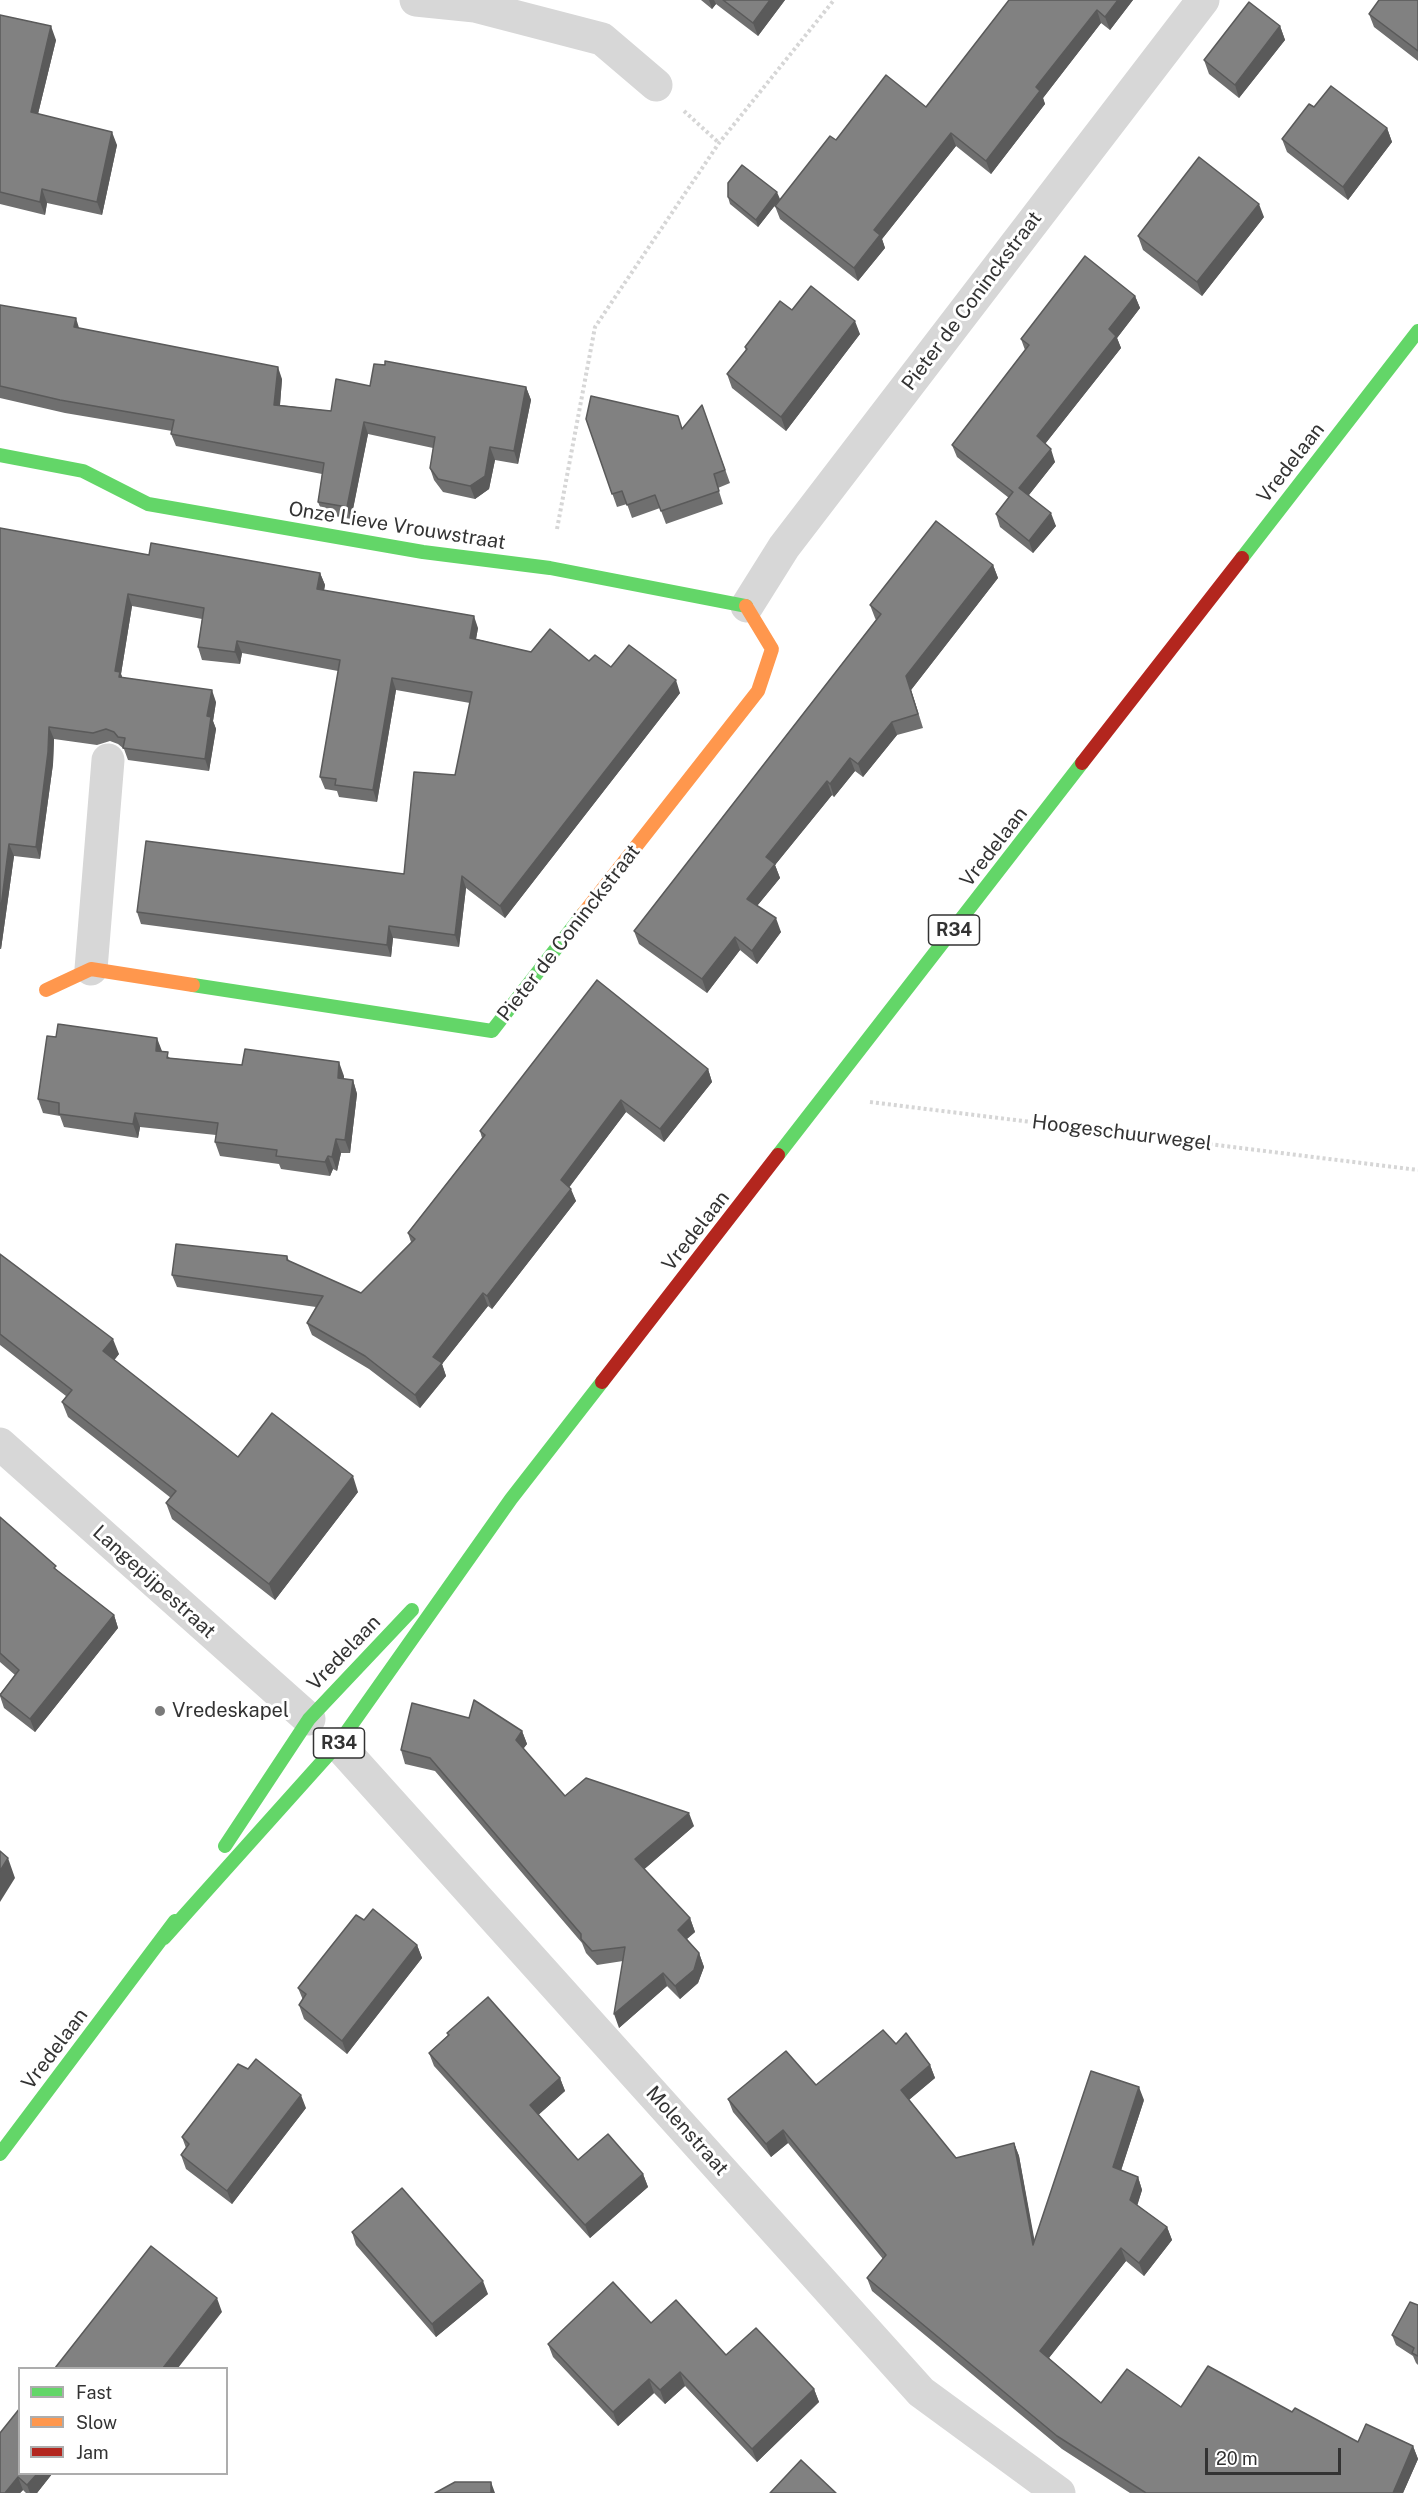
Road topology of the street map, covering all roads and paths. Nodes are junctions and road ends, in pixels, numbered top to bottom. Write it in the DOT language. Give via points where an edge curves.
graph roads {
  1 [pos="416,0"];
  2 [pos="834,0"];
  3 [pos="1203,0"];
  4 [pos="656,85"];
  5 [pos="1418,331"];
  6 [pos="0,455"];
  7 [pos="550,568"];
  8 [pos="747,606"];
  9 [pos="108,760"];
  10 [pos="91,969"];
  11 [pos="46,990"];
  12 [pos="825,1096"];
  13 [pos="1418,1170"];
  14 [pos="0,1444"];
  15 [pos="490,1529"];
  16 [pos="309,1719"];
  17 [pos="338,1744"];
  18 [pos="164,1938"];
  19 [pos="0,2154"];
  20 [pos="1059,2493"];
  1 -- 4 [label="street" via="475,6 602,39"];
  2 -- 7 [label="path" via="718,143 595,327"];
  3 -- 8 [label="street, Pieter de Coninckstraat" via="784,547"];
  5 -- 12 [label="main road, Vredelaan / R34"];
  6 -- 7 [label="main road, Onze Lieve Vrouwstraat" via="83,471 148,504 423,552"];
  7 -- 8 [label="main road, Onze Lieve Vrouwstraat"];
  8 -- 10 [label="main road, Pieter de Coninckstraat" via="772,649 758,691 492,1031"];
  9 -- 10 [label="street"];
  10 -- 11 [label="main road"];
  12 -- 13 [label="path, Hoogeschuurwegel"];
  12 -- 15 [label="main road, Vredelaan / R34"];
  14 -- 16 [label="street, Langepijpestraat"];
  15 -- 16 [label="main road, Vredelaan / R34"];
  15 -- 17 [label="main road, Vredelaan / R34"];
  16 -- 18 [label="main road, Vredelaan / R34"];
  17 -- 18 [label="main road, Vredelaan / R34"];
  17 -- 20 [label="street, Molenstraat" via="921,2392"];
  18 -- 19 [label="main road, Vredelaan / R34"];
}
